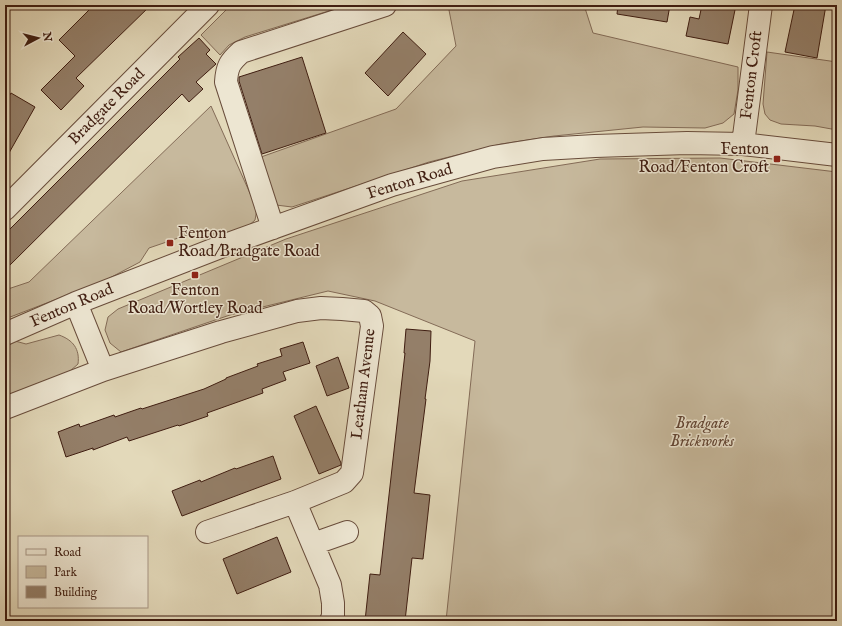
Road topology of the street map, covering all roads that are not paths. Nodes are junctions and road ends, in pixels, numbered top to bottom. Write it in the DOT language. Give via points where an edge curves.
graph roads {
  1 [pos="208,5"];
  2 [pos="385,5"];
  3 [pos="761,5"];
  4 [pos="743,144"];
  5 [pos="837,156"];
  6 [pos="5,209"];
  7 [pos="273,228"];
  8 [pos="76,303"];
  9 [pos="5,334"];
  10 [pos="103,370"];
  11 [pos="5,408"];
  12 [pos="295,502"];
  13 [pos="207,532"];
  14 [pos="347,532"];
  15 [pos="313,544"];
  16 [pos="331,621"];
  1 -- 6 [label="street, Bradgate Road"];
  2 -- 7 [label="street" via="241,52 226,70 226,82"];
  3 -- 4 [label="street, Fenton Croft"];
  4 -- 5 [label="street, Fenton Road"];
  4 -- 7 [label="street, Fenton Road" via="595,146 543,149 493,157 392,185"];
  7 -- 8 [label="street, Fenton Road"];
  8 -- 9 [label="street, Fenton Road"];
  8 -- 10 [label="street"];
  10 -- 11 [label="street"];
  10 -- 12 [label="street, Leatham Avenue" via="221,332 297,311 321,308 364,311 370,316 372,326 352,473 344,482"];
  12 -- 13 [label="street, Leatham Avenue"];
  12 -- 15 [label="street"];
  14 -- 15 [label="street"];
  15 -- 16 [label="street" via="330,585 333,603"];
}
